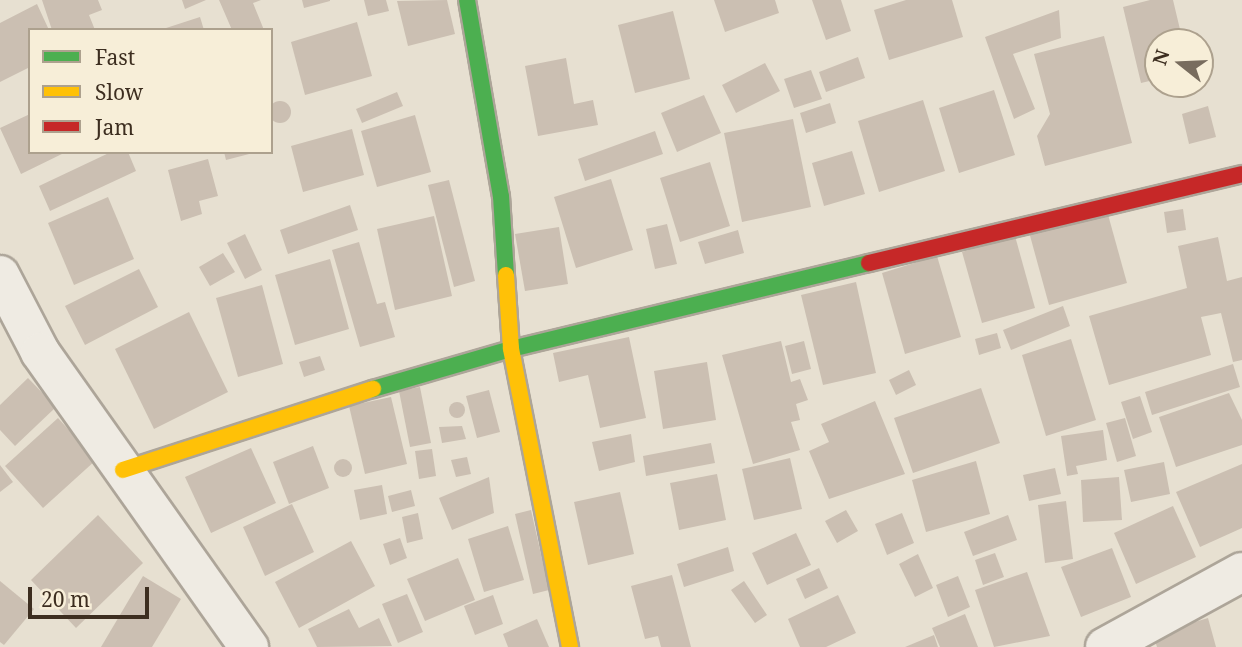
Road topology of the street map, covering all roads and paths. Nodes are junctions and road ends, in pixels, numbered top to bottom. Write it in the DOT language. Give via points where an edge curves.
graph roads {
  1 [pos="467,0"];
  2 [pos="1242,174"];
  3 [pos="0,275"];
  4 [pos="511,349"];
  5 [pos="123,470"];
  6 [pos="1242,572"];
  7 [pos="249,647"];
  8 [pos="570,647"];
  9 [pos="1105,647"];
  1 -- 4 [label="street" via="501,196"];
  2 -- 4 [label="street"];
  3 -- 5 [label="street" via="40,352"];
  4 -- 5 [label="street" via="235,430"];
  4 -- 8 [label="street"];
  5 -- 7 [label="street"];
  6 -- 9 [label="street"];
}
